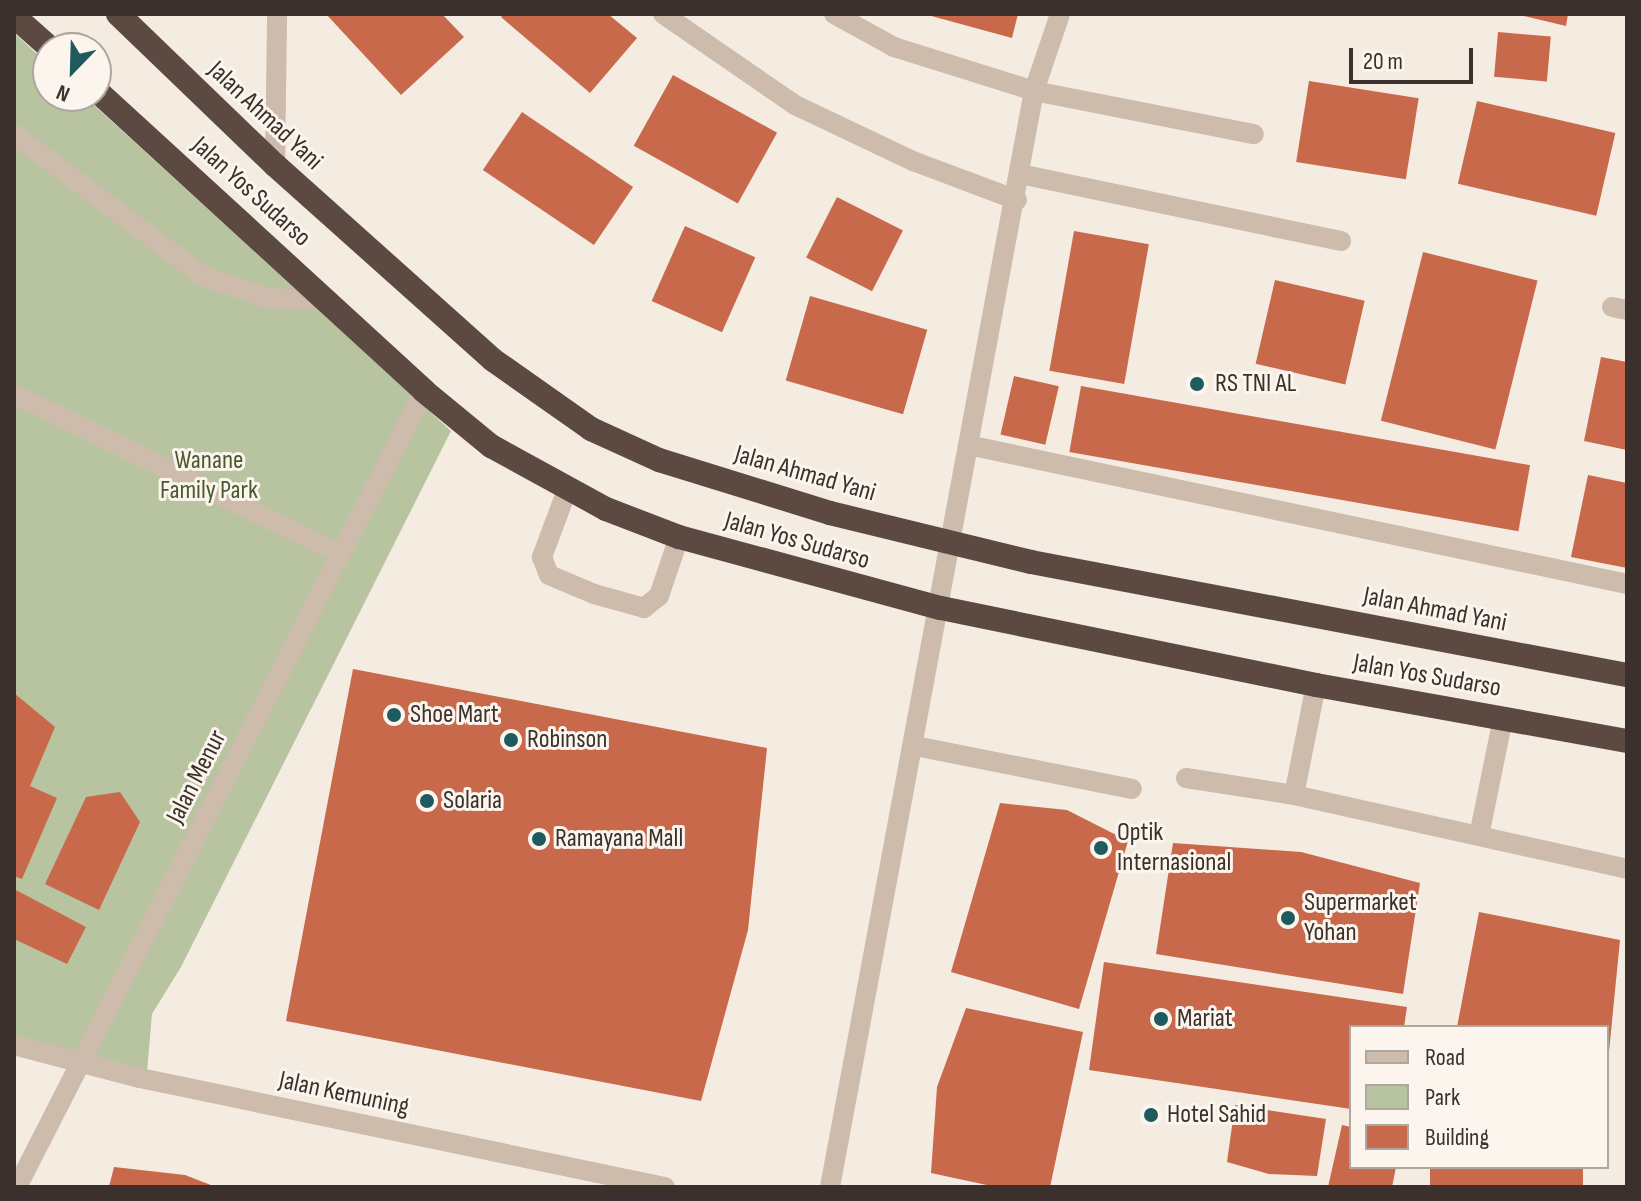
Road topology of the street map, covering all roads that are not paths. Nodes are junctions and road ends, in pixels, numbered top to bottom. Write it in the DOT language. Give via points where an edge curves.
graph roads {
  1 [pos="118,14"];
  2 [pos="277,14"];
  3 [pos="663,14"];
  4 [pos="834,14"];
  5 [pos="1060,14"];
  6 [pos="14,16"];
  7 [pos="32,32"];
  8 [pos="1034,91"];
  9 [pos="112,104"];
  10 [pos="14,134"];
  11 [pos="1254,134"];
  12 [pos="275,165"];
  13 [pos="1020,174"];
  14 [pos="1017,200"];
  15 [pos="1341,241"];
  16 [pos="329,301"];
  17 [pos="424,391"];
  18 [pos="14,394"];
  19 [pos="968,445"];
  20 [pos="567,490"];
  21 [pos="679,537"];
  22 [pos="950,542"];
  23 [pos="340,554"];
  24 [pos="1627,584"];
  25 [pos="941,608"];
  26 [pos="1627,675"];
  27 [pos="1316,685"];
  28 [pos="1503,718"];
  29 [pos="1627,741"];
  30 [pos="915,746"];
  31 [pos="1186,778"];
  32 [pos="1132,789"];
  33 [pos="1294,795"];
  34 [pos="1479,836"];
  35 [pos="1627,869"];
  36 [pos="14,1045"];
  37 [pos="81,1064"];
  38 [pos="17,1187"];
  39 [pos="665,1187"];
  40 [pos="830,1187"];
  1 -- 12 [label="highway, Jalan Ahmad Yani"];
  2 -- 12 [label="street"];
  3 -- 14 [label="street" via="795,105 913,161"];
  4 -- 8 [label="street" via="894,47"];
  5 -- 8 [label="street"];
  6 -- 7 [label="highway"];
  8 -- 11 [label="street"];
  8 -- 13 [label="street"];
  9 -- 16 [label="highway, Jalan Yos Sudarso"];
  10 -- 16 [label="street" via="203,276 268,298"];
  12 -- 22 [label="highway, Jalan Ahmad Yani" via="493,360 591,429 659,460 830,513"];
  13 -- 14 [label="street"];
  13 -- 15 [label="street"];
  14 -- 19 [label="street"];
  16 -- 17 [label="highway, Jalan Yos Sudarso"];
  17 -- 20 [label="highway, Jalan Yos Sudarso" via="491,446"];
  17 -- 23 [label="street, Jalan Menur"];
  18 -- 23 [label="street"];
  19 -- 22 [label="street"];
  19 -- 24 [label="street"];
  20 -- 21 [label="highway, Jalan Yos Sudarso"];
  20 -- 21 [label="street" via="542,557 549,575 594,594 644,608 659,596"];
  21 -- 25 [label="highway, Jalan Yos Sudarso"];
  22 -- 25 [label="street"];
  22 -- 26 [label="highway, Jalan Ahmad Yani"];
  23 -- 37 [label="street, Jalan Menur"];
  25 -- 27 [label="highway, Jalan Yos Sudarso"];
  25 -- 30 [label="street"];
  27 -- 28 [label="highway, Jalan Yos Sudarso"];
  27 -- 33 [label="street"];
  28 -- 29 [label="highway, Jalan Yos Sudarso"];
  28 -- 34 [label="street"];
  30 -- 32 [label="street"];
  30 -- 40 [label="street"];
  31 -- 33 [label="street"];
  33 -- 34 [label="street"];
  34 -- 35 [label="street"];
  36 -- 37 [label="street, Jalan Kemuning"];
  37 -- 38 [label="street, Jalan Menur"];
  37 -- 39 [label="street, Jalan Kemuning"];
}
